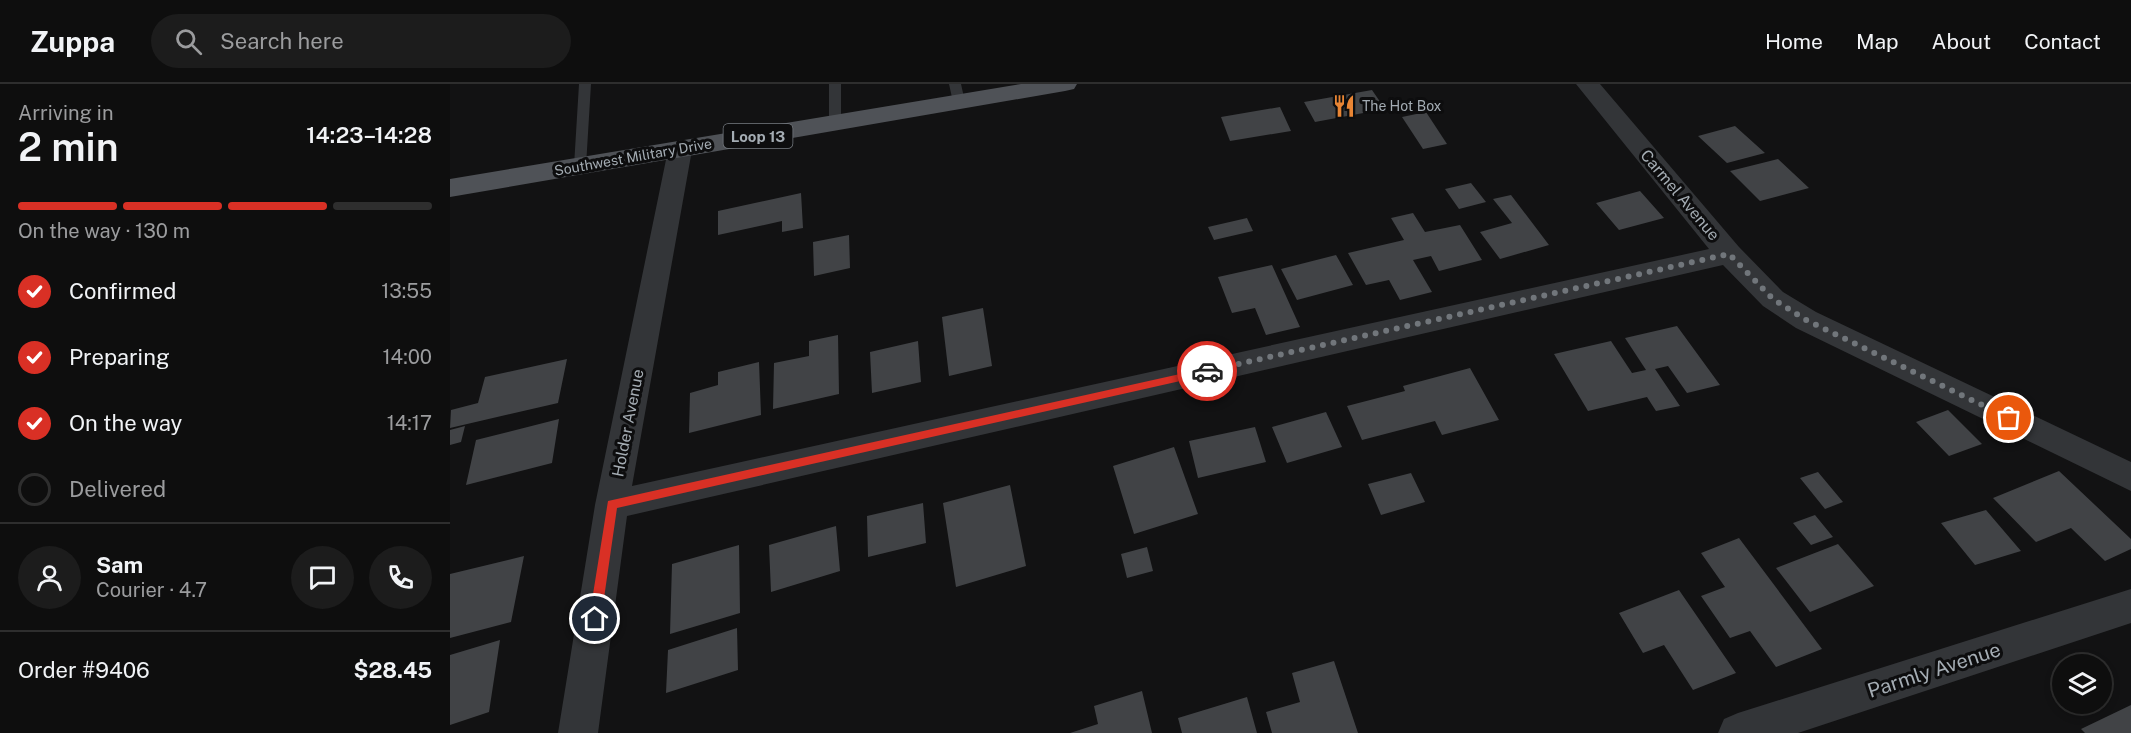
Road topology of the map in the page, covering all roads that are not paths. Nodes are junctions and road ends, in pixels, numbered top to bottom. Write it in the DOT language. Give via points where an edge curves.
graph roads {
  1 [pos="585,84"];
  2 [pos="835,84"];
  3 [pos="1065,84"];
  4 [pos="1588,84"];
  5 [pos="957,93"];
  6 [pos="835,123"];
  7 [pos="680,150"];
  8 [pos="580,166"];
  9 [pos="450,188"];
  10 [pos="1729,254"];
  11 [pos="2131,477"];
  12 [pos="612,505"];
  13 [pos="2131,606"];
  14 [pos="578,733"];
  15 [pos="1738,733"];
  1 -- 8 [label="lane"];
  2 -- 6 [label="lane"];
  3 -- 5 [label="main road, Southwest Military Drive / Loop 13"];
  4 -- 10 [label="street, Carmel Avenue"];
  5 -- 6 [label="main road, Southwest Military Drive / Loop 13"];
  6 -- 7 [label="main road, Southwest Military Drive / Loop 13"];
  7 -- 8 [label="main road, Southwest Military Drive / Loop 13"];
  7 -- 12 [label="street, Holder Avenue"];
  8 -- 9 [label="main road, Southwest Military Drive / Loop 13"];
  10 -- 11 [label="street, Carmel Avenue" via="1773,299 1806,320"];
  10 -- 12 [label="street"];
  12 -- 14 [label="street, Holder Avenue"];
  13 -- 15 [label="street, Parmly Avenue"];
}
